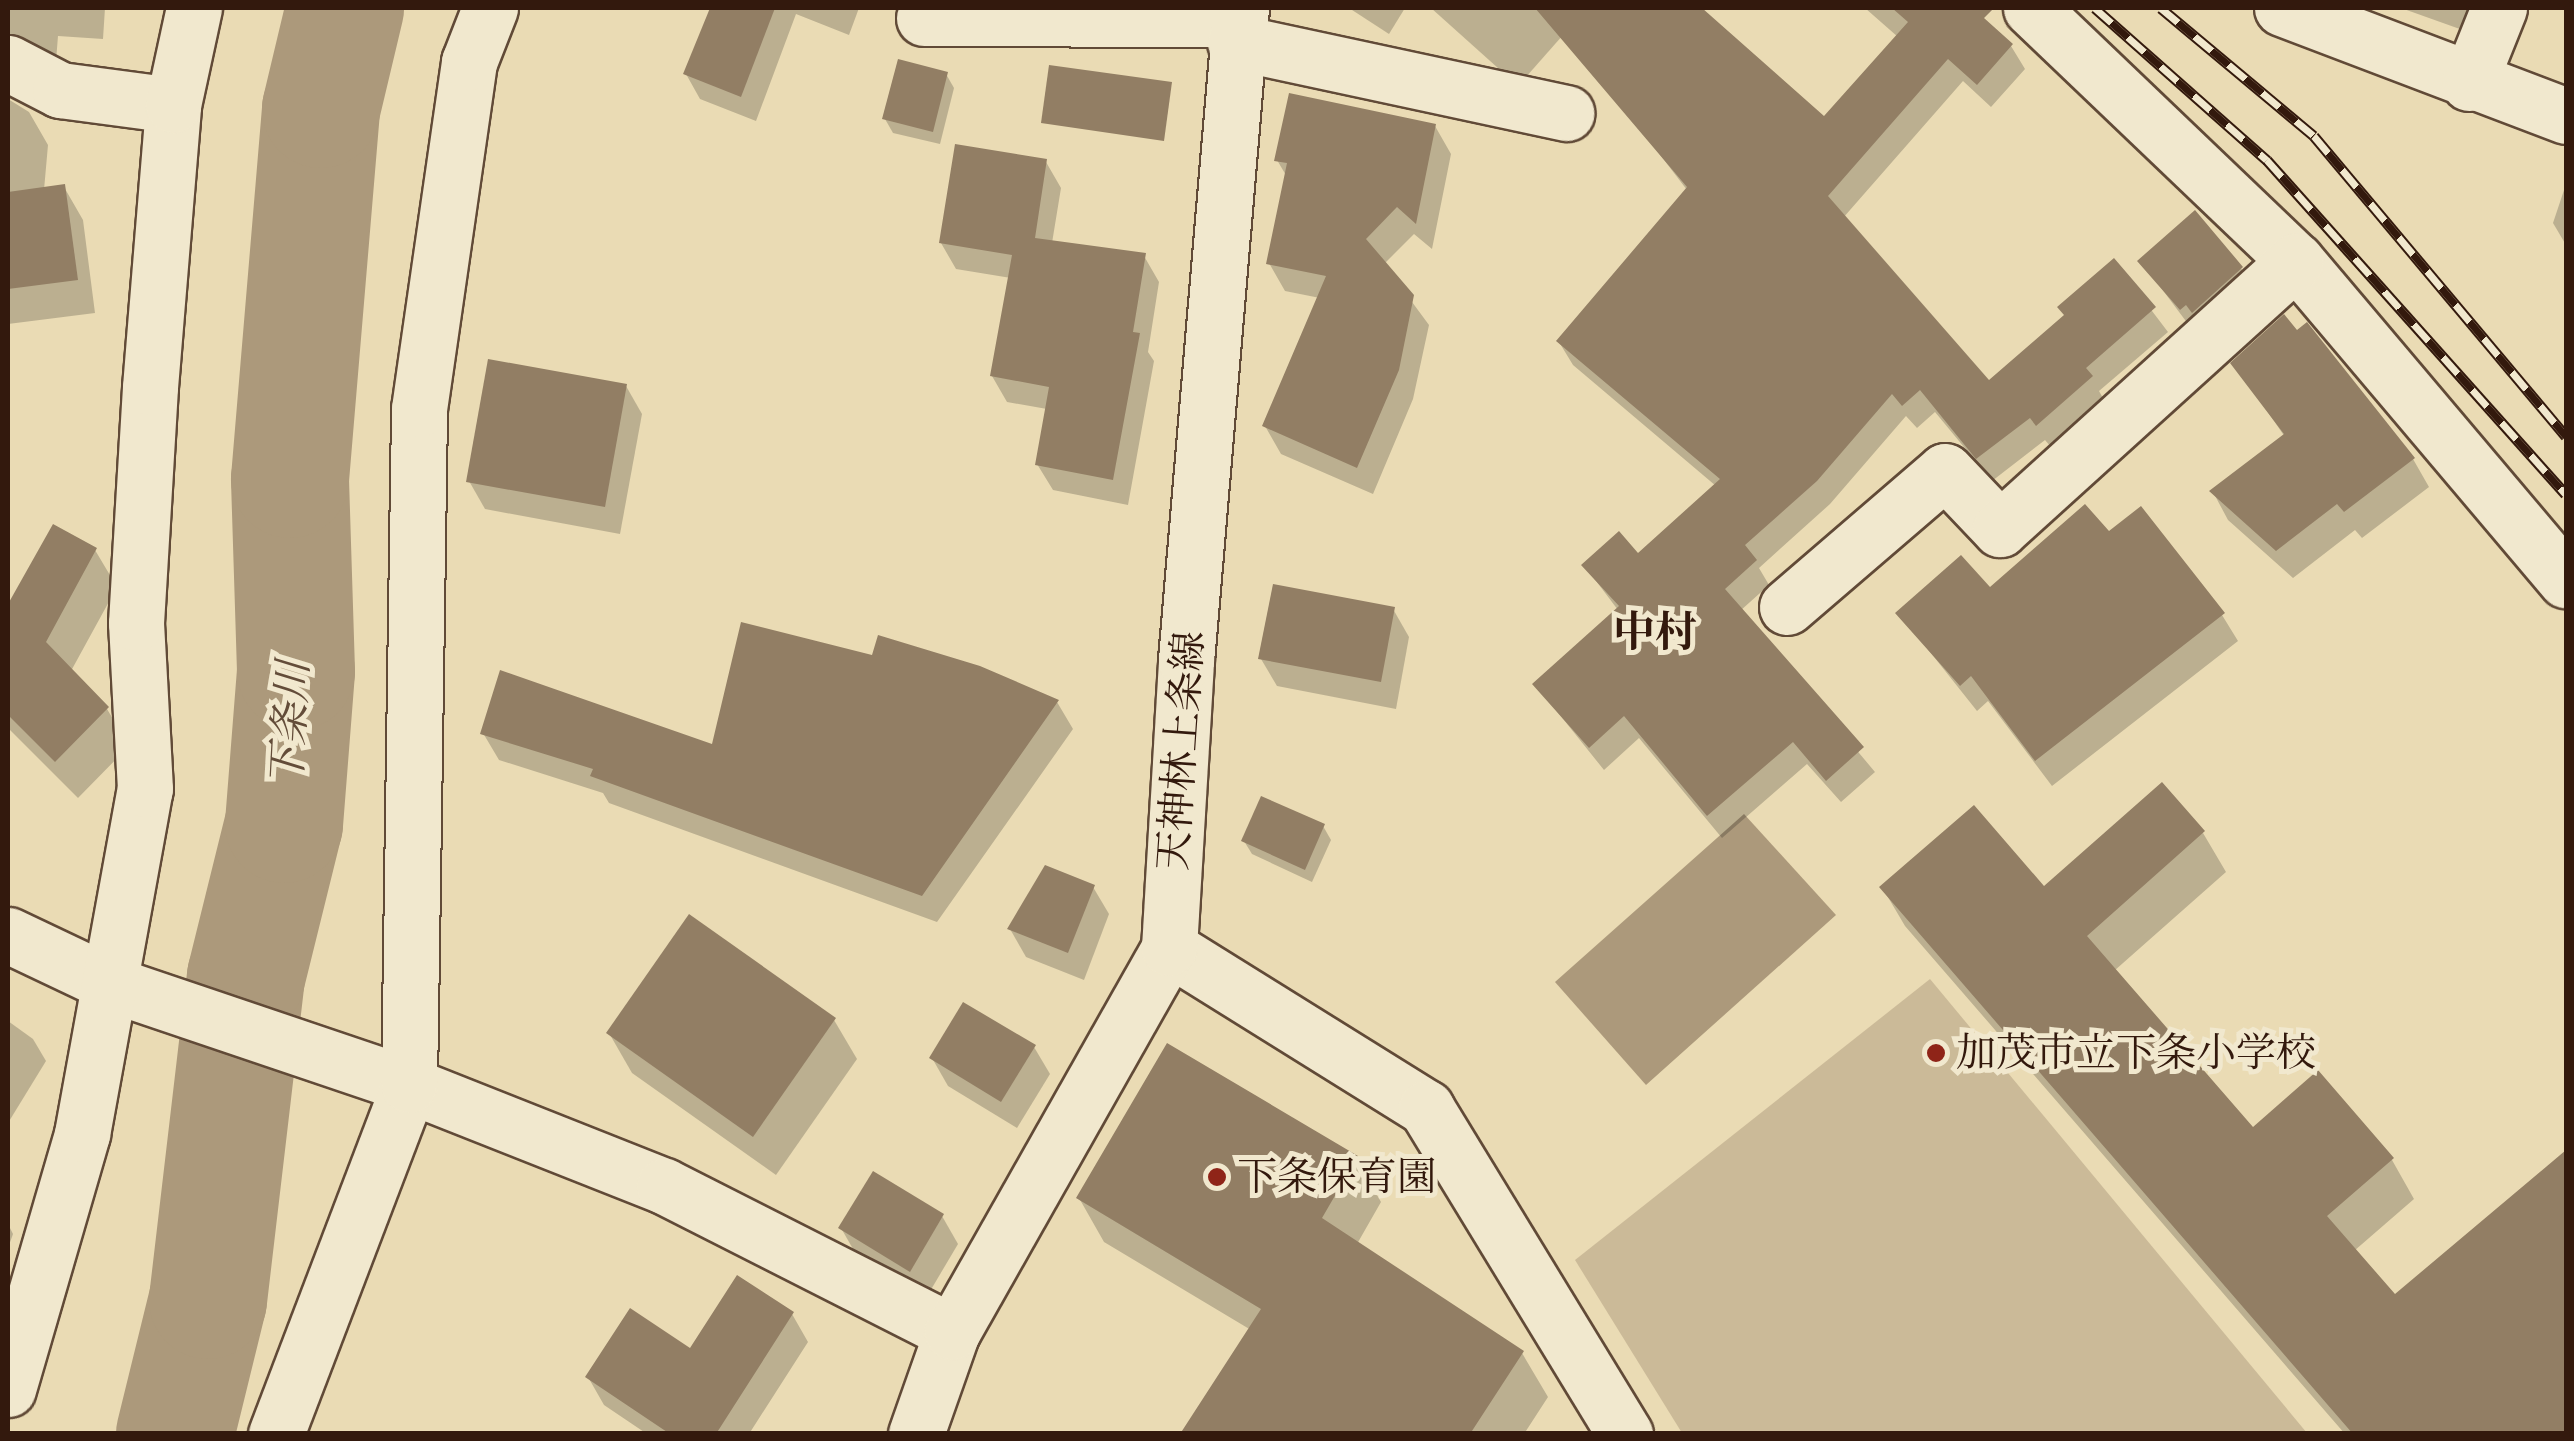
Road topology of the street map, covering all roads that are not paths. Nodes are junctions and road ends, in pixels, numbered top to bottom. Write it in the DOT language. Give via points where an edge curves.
graph roads {
  1 [pos="194,8"];
  2 [pos="490,8"];
  3 [pos="2031,8"];
  4 [pos="2282,8"];
  5 [pos="2499,8"];
  6 [pos="924,18"];
  7 [pos="1238,23"];
  8 [pos="8,62"];
  9 [pos="2469,83"];
  10 [pos="173,105"];
  11 [pos="1566,113"];
  12 [pos="2566,116"];
  13 [pos="2296,261"];
  14 [pos="2566,580"];
  15 [pos="1787,607"];
  16 [pos="8,935"];
  17 [pos="1169,948"];
  18 [pos="111,984"];
  19 [pos="409,1085"];
  20 [pos="952,1332"];
  21 [pos="8,1389"];
  22 [pos="276,1434"];
  23 [pos="916,1434"];
  24 [pos="1625,1434"];
  1 -- 10 [label="street"];
  2 -- 19 [label="street" via="469,62 418,408"];
  3 -- 13 [label="street"];
  4 -- 9 [label="street"];
  5 -- 9 [label="street"];
  6 -- 7 [label="street"];
  7 -- 11 [label="street"];
  7 -- 17 [label="street, 天神林上条線"];
  8 -- 10 [label="street" via="60,90"];
  9 -- 12 [label="street"];
  10 -- 18 [label="street" via="136,623 146,789"];
  13 -- 14 [label="street"];
  13 -- 15 [label="street" via="2000,529 1946,470"];
  16 -- 18 [label="street"];
  17 -- 20 [label="street, 天神林上条線"];
  17 -- 24 [label="street" via="1426,1108"];
  18 -- 19 [label="street"];
  18 -- 21 [label="street" via="82,1134"];
  19 -- 20 [label="street" via="664,1186"];
  19 -- 22 [label="street"];
  20 -- 23 [label="street, 天神林上条線"];
}
